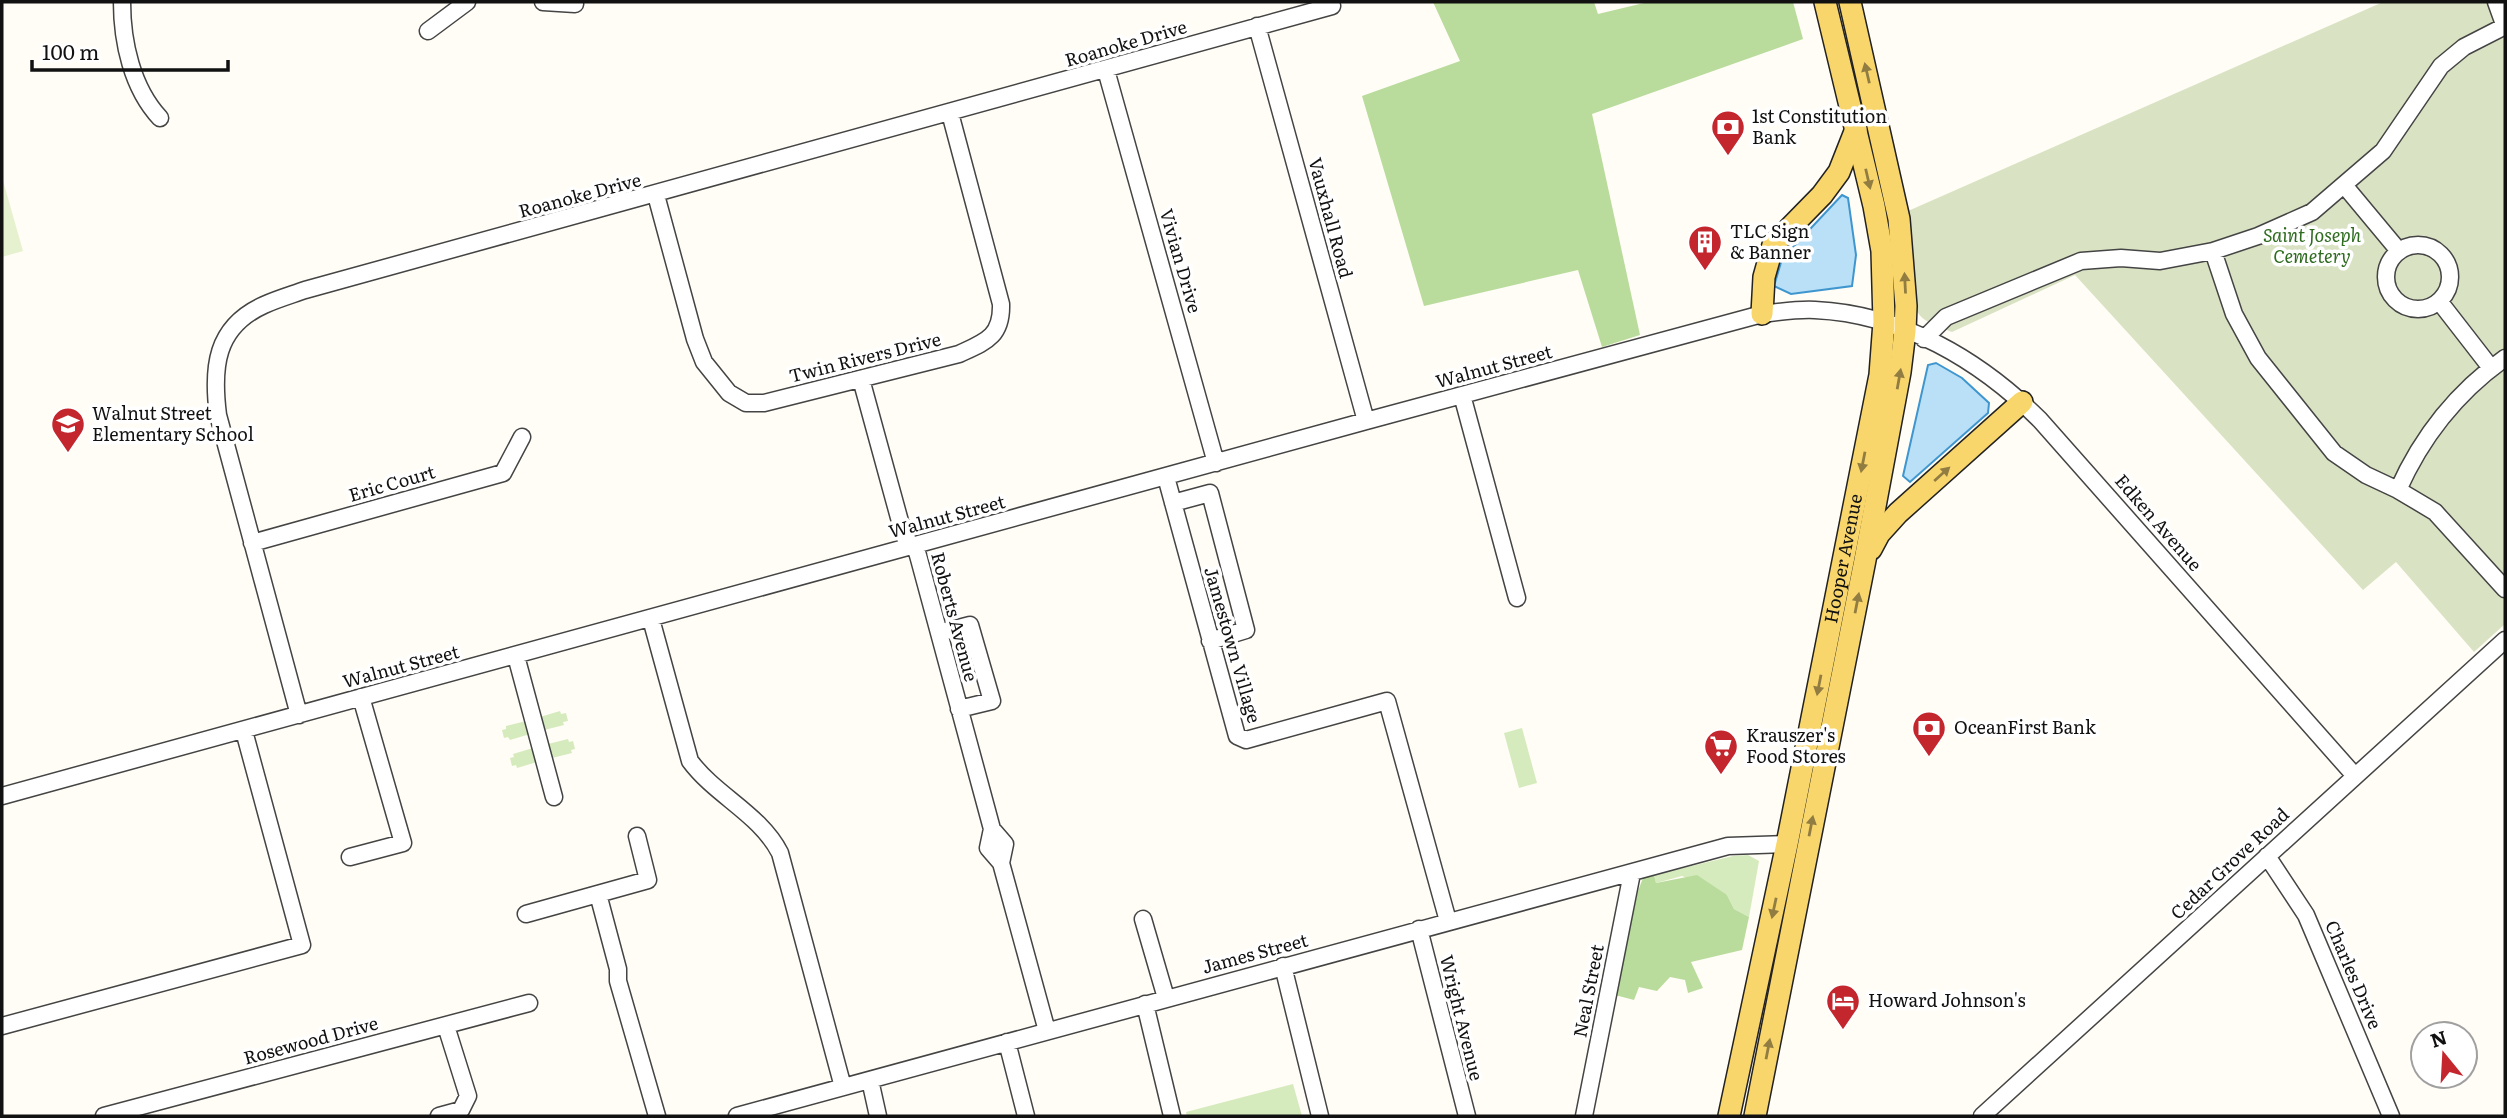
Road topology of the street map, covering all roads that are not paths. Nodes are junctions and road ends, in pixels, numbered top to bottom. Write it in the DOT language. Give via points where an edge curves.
graph roads {
  1 [pos="122,2"];
  2 [pos="467,2"];
  3 [pos="542,2"];
  4 [pos="1825,2"];
  5 [pos="1850,2"];
  6 [pos="2496,2"];
  7 [pos="575,4"];
  8 [pos="1332,6"];
  9 [pos="1257,26"];
  10 [pos="2505,27"];
  11 [pos="428,32"];
  12 [pos="1106,69"];
  13 [pos="950,113"];
  14 [pos="160,118"];
  15 [pos="1856,129"];
  16 [pos="2344,185"];
  17 [pos="656,195"];
  18 [pos="2213,251"];
  19 [pos="2399,251"];
  20 [pos="2439,301"];
  21 [pos="1762,314"];
  22 [pos="1884,322"];
  23 [pos="1914,335"];
  24 [pos="2505,358"];
  25 [pos="2491,368"];
  26 [pos="861,379"];
  27 [pos="1462,395"];
  28 [pos="2022,402"];
  29 [pos="1366,421"];
  30 [pos="522,437"];
  31 [pos="1216,463"];
  32 [pos="1166,477"];
  33 [pos="2398,490"];
  34 [pos="1173,503"];
  35 [pos="253,543"];
  36 [pos="913,547"];
  37 [pos="1865,560"];
  38 [pos="2505,589"];
  39 [pos="1517,598"];
  40 [pos="651,619"];
  41 [pos="939,633"];
  42 [pos="2505,640"];
  43 [pos="1210,641"];
  44 [pos="516,656"];
  45 [pos="361,697"];
  46 [pos="959,709"];
  47 [pos="299,715"];
  48 [pos="244,731"];
  49 [pos="2355,776"];
  50 [pos="2,796"];
  51 [pos="554,797"];
  52 [pos="637,836"];
  53 [pos="1787,844"];
  54 [pos="2267,856"];
  55 [pos="350,858"];
  56 [pos="1632,873"];
  57 [pos="598,894"];
  58 [pos="526,914"];
  59 [pos="1143,919"];
  60 [pos="1448,921"];
  61 [pos="1419,929"];
  62 [pos="1283,966"];
  63 [pos="1166,998"];
  64 [pos="529,1003"];
  65 [pos="1145,1004"];
  66 [pos="2,1026"];
  67 [pos="446,1026"];
  68 [pos="1046,1031"];
  69 [pos="1007,1042"];
  70 [pos="870,1080"];
  71 [pos="843,1087"];
  72 [pos="1727,1112"];
  73 [pos="128,1113"];
  74 [pos="104,1116"];
  75 [pos="439,1116"];
  76 [pos="657,1116"];
  77 [pos="737,1116"];
  78 [pos="878,1116"];
  79 [pos="1026,1116"];
  80 [pos="1172,1116"];
  81 [pos="1320,1116"];
  82 [pos="1467,1116"];
  83 [pos="1584,1116"];
  84 [pos="1755,1116"];
  85 [pos="1982,1116"];
  86 [pos="2391,1116"];
  1 -- 14 [label="street" via="122,27 134,74 149,107"];
  2 -- 11 [label="street"];
  3 -- 7 [label="street"];
  4 -- 15 [label="main road, Hooper Avenue"];
  23 -- 5 [label="main road, Hooper Avenue, one-way" via="1906,306 1899,219"];
  6 -- 10 [label="street"];
  8 -- 9 [label="street, Roanoke Drive"];
  9 -- 12 [label="street, Roanoke Drive"];
  9 -- 29 [label="street, Vauxhall Road"];
  10 -- 16 [label="street" via="2464,47 2441,66 2383,151"];
  12 -- 13 [label="street, Roanoke Drive"];
  12 -- 31 [label="street, Vivian Drive"];
  13 -- 17 [label="street, Roanoke Drive"];
  13 -- 26 [label="street, Twin Rivers Drive" via="1001,304 998,327 983,343 959,354"];
  15 -- 21 [label="main road" via="1839,172 1773,245 1764,277"];
  15 -- 22 [label="main road, Hooper Avenue, one-way" via="1882,251"];
  16 -- 18 [label="street" via="2312,212"];
  16 -- 19 [label="street"];
  17 -- 26 [label="street, Twin Rivers Drive" via="695,339 704,362 729,393 746,403 764,403"];
  17 -- 35 [label="street, Roanoke Drive" via="305,290 262,305 234,326 216,363 214,384 218,415"];
  18 -- 23 [label="street" via="2160,261 2081,261"];
  18 -- 33 [label="street" via="2234,314 2258,358 2334,453"];
  19 -- 20 [label="street" via="2420,244 2447,261 2450,282"];
  19 -- 20 [label="street" via="2387,268 2393,296 2410,308"];
  20 -- 25 [label="street"];
  21 -- 22 [label="street, Walnut Street" via="1813,309"];
  21 -- 27 [label="street, Walnut Street"];
  22 -- 23 [label="street, Walnut Street"];
  22 -- 53 [label="main road, Hooper Avenue, one-way" via="1880,375"];
  23 -- 28 [label="street, Edken Avenue" via="1958,354"];
  37 -- 23 [label="main road, Hooper Avenue, one-way" via="1900,372"];
  24 -- 25 [label="street"];
  25 -- 33 [label="street" via="2446,410 2412,459"];
  26 -- 36 [label="street, Roberts Avenue" via="904,536"];
  27 -- 29 [label="street, Walnut Street"];
  27 -- 39 [label="street"];
  37 -- 28 [label="main road, one-way" via="1898,513"];
  28 -- 49 [label="street, Edken Avenue"];
  29 -- 31 [label="street, Walnut Street"];
  30 -- 35 [label="street, Eric Court" via="503,472"];
  31 -- 32 [label="street, Walnut Street"];
  32 -- 34 [label="street, Jamestown Village"];
  32 -- 36 [label="street, Walnut Street"];
  33 -- 38 [label="street" via="2435,512"];
  34 -- 43 [label="street, Jamestown Village"];
  34 -- 43 [label="street" via="1210,493 1246,630"];
  35 -- 47 [label="street, Roanoke Drive"];
  36 -- 40 [label="street, Walnut Street"];
  36 -- 41 [label="street, Roberts Avenue"];
  84 -- 37 [label="main road, Hooper Avenue, one-way"];
  40 -- 44 [label="street, Walnut Street"];
  40 -- 71 [label="street" via="690,761 702,777 772,837 780,853"];
  41 -- 46 [label="street, Roberts Avenue"];
  41 -- 46 [label="street" via="970,625 992,701"];
  42 -- 49 [label="street, Cedar Grove Road"];
  43 -- 60 [label="street, Jamestown Village" via="1234,729 1245,740 1387,701"];
  44 -- 45 [label="street, Walnut Street"];
  44 -- 51 [label="street"];
  45 -- 47 [label="street, Walnut Street"];
  45 -- 55 [label="street" via="403,843"];
  46 -- 68 [label="street, Roberts Avenue" via="992,829 1005,844 1001,863"];
  47 -- 48 [label="street, Walnut Street"];
  48 -- 50 [label="street, Walnut Street"];
  48 -- 66 [label="street" via="302,945"];
  49 -- 54 [label="street, Cedar Grove Road"];
  52 -- 57 [label="street" via="649,880"];
  53 -- 56 [label="street, James Street" via="1728,846"];
  53 -- 72 [label="main road, Hooper Avenue, one-way"];
  54 -- 85 [label="street, Cedar Grove Road"];
  54 -- 86 [label="street, Charles Drive" via="2306,915"];
  56 -- 60 [label="street, James Street"];
  56 -- 83 [label="street, Neal Street"];
  57 -- 58 [label="street"];
  57 -- 76 [label="street"];
  59 -- 63 [label="street"];
  60 -- 61 [label="street, James Street"];
  61 -- 62 [label="street, James Street"];
  61 -- 82 [label="street, Wright Avenue"];
  62 -- 63 [label="street, James Street"];
  62 -- 81 [label="street"];
  63 -- 65 [label="street, James Street"];
  64 -- 67 [label="street, Rosewood Drive"];
  65 -- 68 [label="street, James Street"];
  65 -- 80 [label="street"];
  67 -- 73 [label="street, Rosewood Drive"];
  67 -- 75 [label="street" via="468,1096 461,1110"];
  68 -- 69 [label="street, James Street"];
  69 -- 70 [label="street, James Street"];
  69 -- 79 [label="street"];
  70 -- 71 [label="street, James Street"];
  70 -- 78 [label="street"];
  71 -- 77 [label="street, James Street"];
  73 -- 74 [label="street, Rosewood Drive"];
}
